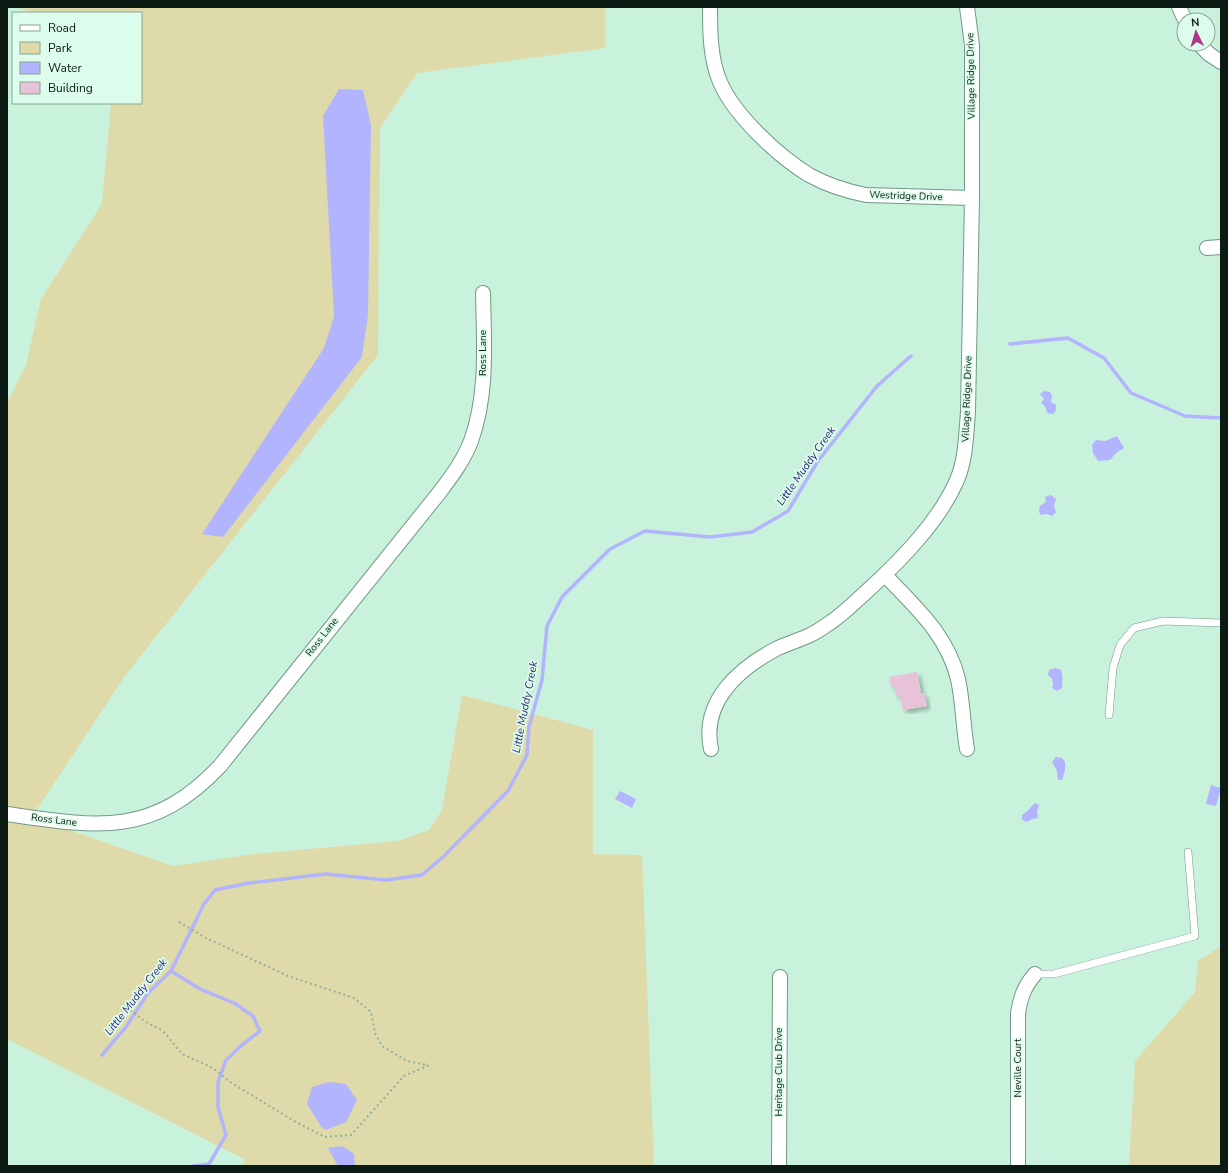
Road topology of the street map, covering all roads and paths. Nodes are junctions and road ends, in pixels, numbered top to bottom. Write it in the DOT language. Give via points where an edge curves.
graph roads {
  1 [pos="710,7"];
  2 [pos="967,7"];
  3 [pos="1209,52"];
  4 [pos="1221,62"];
  5 [pos="972,198"];
  6 [pos="483,294"];
  7 [pos="885,575"];
  8 [pos="1221,623"];
  9 [pos="1109,715"];
  10 [pos="966,749"];
  11 [pos="711,750"];
  12 [pos="7,814"];
  13 [pos="1188,852"];
  14 [pos="179,922"];
  15 [pos="1035,974"];
  16 [pos="780,978"];
  17 [pos="126,1007"];
  18 [pos="779,1166"];
  19 [pos="1018,1166"];
  1 -- 5 [label="street, Westridge Drive" via="710,32 715,66 728,97 768,143 795,165 833,186 861,194"];
  2 -- 5 [label="street, Village Ridge Drive" via="972,45"];
  3 -- 4 [label="street"];
  5 -- 7 [label="street, Village Ridge Drive" via="968,412 962,464 941,511"];
  6 -- 12 [label="street, Ross Lane" via="483,392 471,442 463,457 439,493 220,766 188,795 167,809 127,822 75,823"];
  7 -- 10 [label="street" via="926,618 946,646 958,679"];
  7 -- 11 [label="street, Village Ridge Drive" via="831,622 809,636 778,648 755,661 728,684 711,715"];
  8 -- 9 [label="lane" via="1163,621 1134,628 1120,645 1113,668"];
  13 -- 15 [label="lane" via="1195,936 1054,974"];
  14 -- 17 [label="path" via="206,938 288,976 354,998 371,1012 375,1033 382,1046 407,1061 429,1065 404,1076 351,1134 325,1137 230,1082 213,1068 182,1054 163,1032"];
  15 -- 19 [label="street, Neville Court" via="1024,988 1018,1013"];
  16 -- 18 [label="street, Heritage Club Drive"];
}
